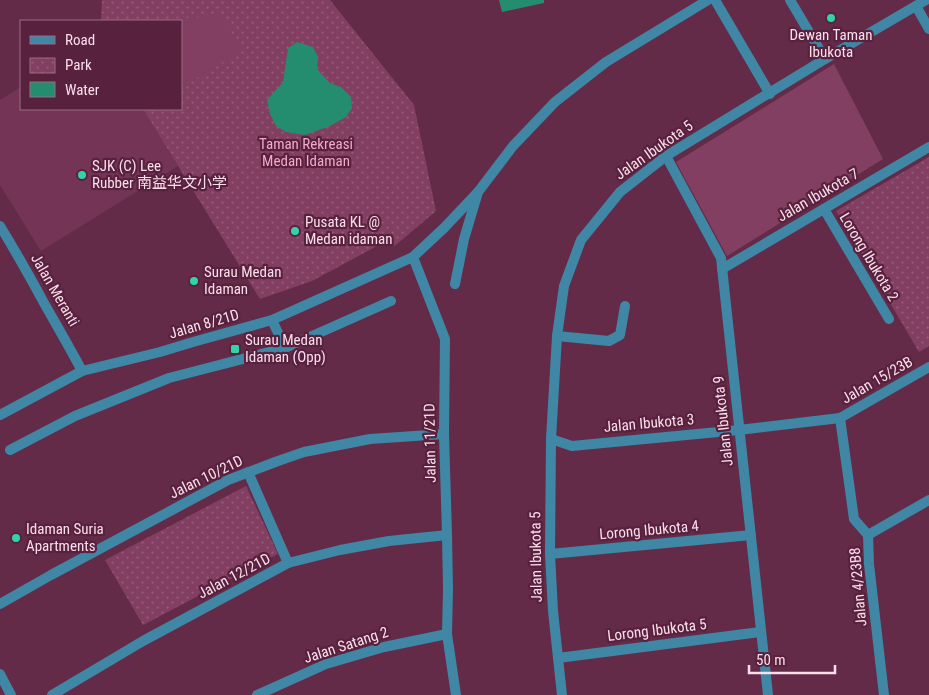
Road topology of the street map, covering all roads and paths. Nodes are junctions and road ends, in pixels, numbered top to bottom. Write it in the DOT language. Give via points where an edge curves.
graph roads {
  1 [pos="708,0"];
  2 [pos="715,0"];
  3 [pos="790,0"];
  4 [pos="926,0"];
  5 [pos="916,6"];
  6 [pos="929,29"];
  7 [pos="824,60"];
  8 [pos="770,94"];
  9 [pos="929,147"];
  10 [pos="666,156"];
  11 [pos="478,192"];
  12 [pos="824,209"];
  13 [pos="0,226"];
  14 [pos="413,257"];
  15 [pos="722,269"];
  16 [pos="455,284"];
  17 [pos="391,301"];
  18 [pos="625,306"];
  19 [pos="274,319"];
  20 [pos="889,320"];
  21 [pos="557,336"];
  22 [pos="288,347"];
  23 [pos="929,367"];
  24 [pos="82,371"];
  25 [pos="0,415"];
  26 [pos="840,418"];
  27 [pos="739,430"];
  28 [pos="444,434"];
  29 [pos="551,439"];
  30 [pos="10,450"];
  31 [pos="248,472"];
  32 [pos="929,500"];
  33 [pos="448,535"];
  34 [pos="751,535"];
  35 [pos="868,535"];
  36 [pos="550,554"];
  37 [pos="288,563"];
  38 [pos="0,604"];
  39 [pos="760,632"];
  40 [pos="447,634"];
  41 [pos="558,658"];
  42 [pos="0,674"];
  43 [pos="11,695"];
  44 [pos="52,695"];
  45 [pos="257,695"];
  46 [pos="456,695"];
  47 [pos="562,695"];
  48 [pos="768,695"];
  49 [pos="884,695"];
  1 -- 11 [label="street" via="606,62 555,102 512,146"];
  2 -- 8 [label="street"];
  3 -- 7 [label="street"];
  4 -- 5 [label="street, Jalan Ibukota 5"];
  5 -- 6 [label="street"];
  5 -- 7 [label="street, Jalan Ibukota 5"];
  7 -- 8 [label="street, Jalan Ibukota 5"];
  8 -- 10 [label="street, Jalan Ibukota 5"];
  9 -- 12 [label="street, Jalan Ibukota 7"];
  10 -- 15 [label="street, Jalan Ibukota 9" via="721,258"];
  10 -- 21 [label="street, Jalan Ibukota 5" via="620,192 581,240 564,286"];
  11 -- 14 [label="street, Jalan 8/21D"];
  11 -- 16 [label="street"];
  12 -- 15 [label="street, Jalan Ibukota 7"];
  12 -- 20 [label="street, Lorong Ibukota 2"];
  13 -- 24 [label="street, Jalan Meranti"];
  14 -- 19 [label="street, Jalan 8/21D"];
  14 -- 28 [label="street, Jalan 11/21D" via="445,338"];
  15 -- 27 [label="street, Jalan Ibukota 9"];
  17 -- 22 [label="street"];
  18 -- 21 [label="street" via="620,335 609,342"];
  19 -- 22 [label="street"];
  19 -- 24 [label="street, Jalan 8/21D"];
  21 -- 29 [label="street, Jalan Ibukota 5"];
  22 -- 30 [label="street" via="169,378 75,416"];
  23 -- 26 [label="street, Jalan 15/23B"];
  24 -- 25 [label="street, Jalan 8/21D"];
  26 -- 27 [label="street, Jalan Ibukota 3"];
  26 -- 35 [label="street" via="854,519"];
  27 -- 29 [label="street, Jalan Ibukota 3" via="572,446"];
  27 -- 34 [label="street, Jalan Ibukota 9"];
  28 -- 31 [label="street, Jalan 10/21D" via="370,439 314,450"];
  28 -- 33 [label="street, Jalan 11/21D"];
  29 -- 36 [label="street, Jalan Ibukota 5"];
  31 -- 37 [label="street"];
  31 -- 38 [label="street, Jalan 10/21D"];
  32 -- 35 [label="street"];
  33 -- 37 [label="street, Jalan 12/21D" via="370,544"];
  33 -- 40 [label="street, Jalan 11/21D"];
  34 -- 36 [label="street, Lorong Ibukota 4"];
  34 -- 39 [label="street, Jalan Ibukota 9"];
  35 -- 49 [label="street, Jalan 4/23B8"];
  36 -- 41 [label="street, Jalan Ibukota 5"];
  37 -- 44 [label="street, Jalan 12/21D"];
  39 -- 41 [label="street, Lorong Ibukota 5"];
  39 -- 48 [label="street, Jalan Ibukota 9"];
  40 -- 45 [label="street, Jalan Satang 2" via="384,647 326,664"];
  40 -- 46 [label="street, Jalan 11/21D"];
  41 -- 47 [label="street, Jalan Ibukota 5"];
  42 -- 43 [label="street"];
}
